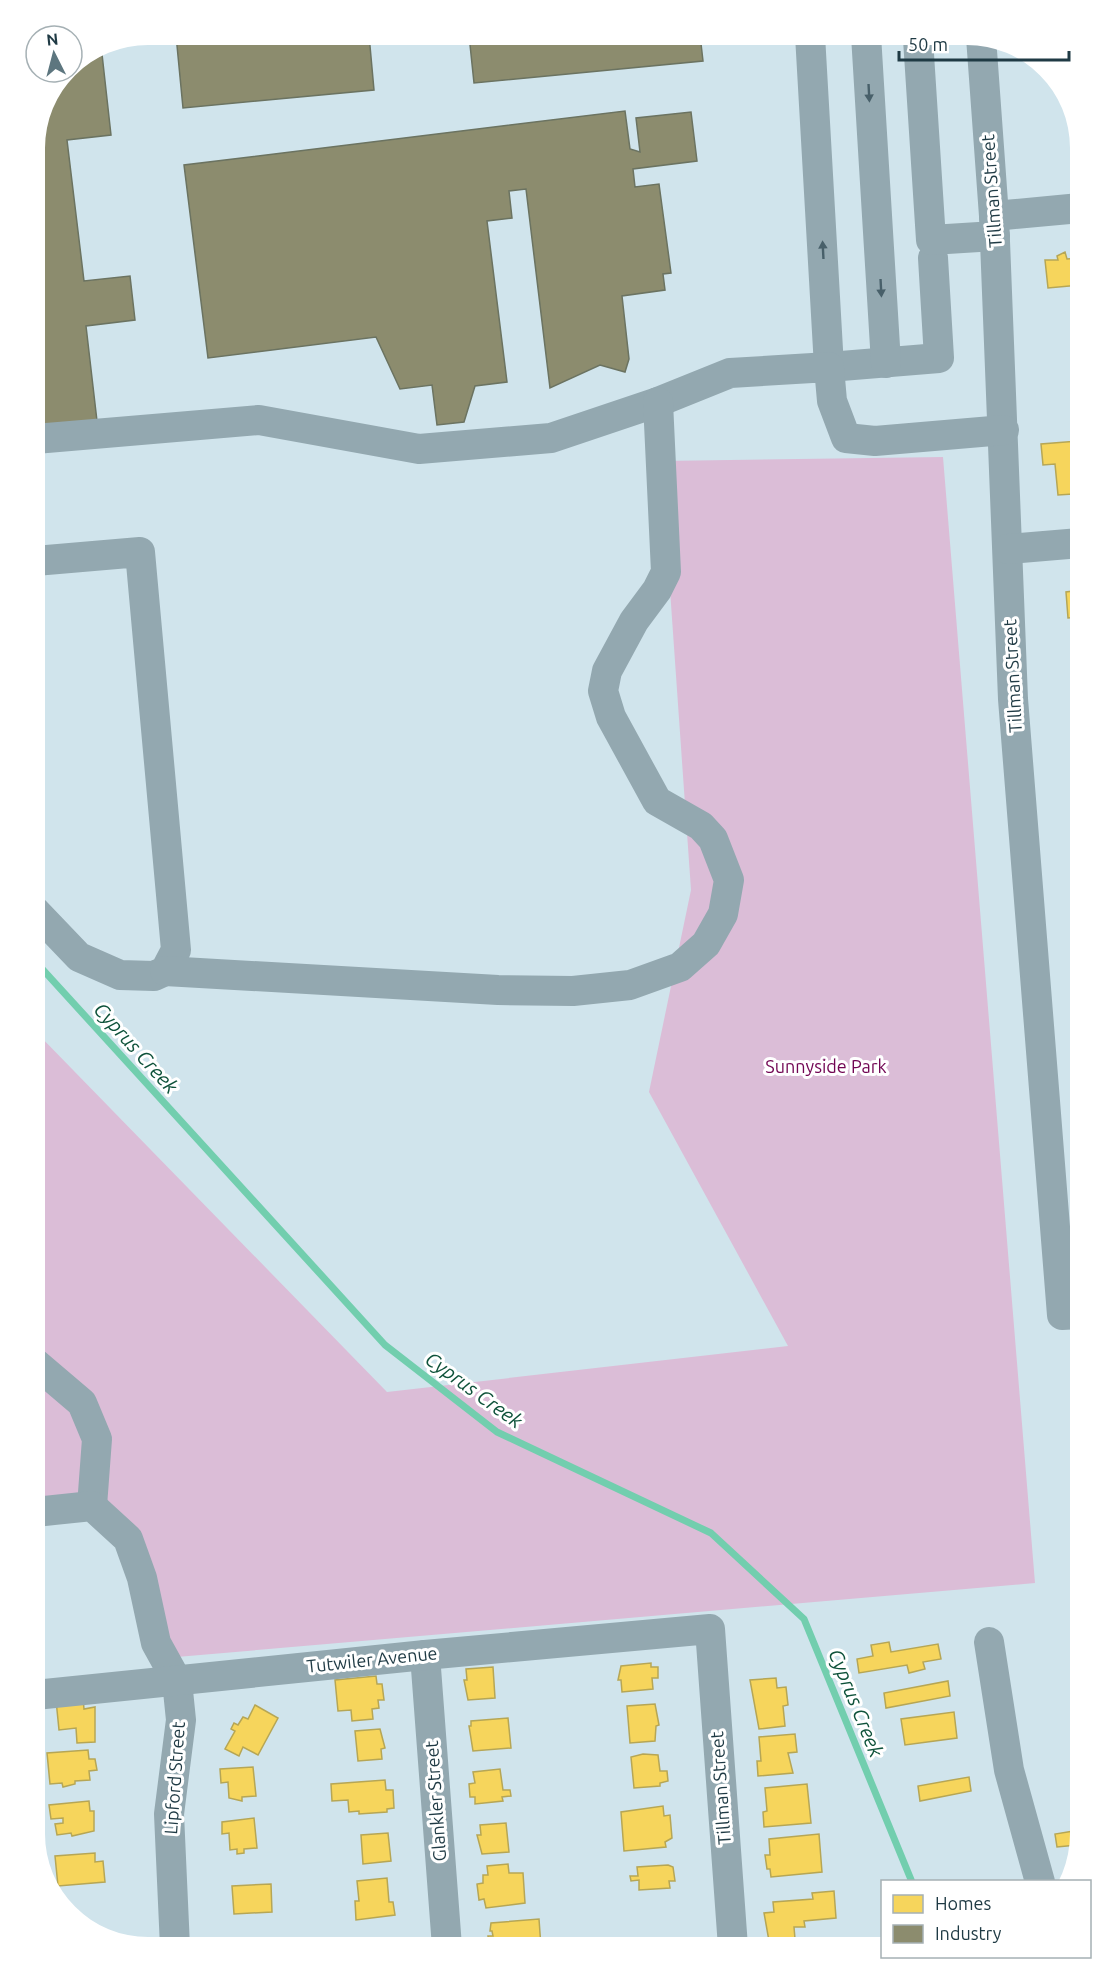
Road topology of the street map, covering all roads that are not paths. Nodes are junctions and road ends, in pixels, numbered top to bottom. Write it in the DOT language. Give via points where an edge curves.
graph roads {
  1 [pos="811,45"];
  2 [pos="867,45"];
  3 [pos="918,45"];
  4 [pos="982,46"];
  5 [pos="1070,210"];
  6 [pos="994,226"];
  7 [pos="933,258"];
  8 [pos="829,359"];
  9 [pos="886,363"];
  10 [pos="658,402"];
  11 [pos="1004,430"];
  12 [pos="45,438"];
  13 [pos="1070,544"];
  14 [pos="1008,549"];
  15 [pos="45,560"];
  16 [pos="45,921"];
  17 [pos="165,971"];
  18 [pos="1070,1303"];
  19 [pos="45,1372"];
  20 [pos="92,1506"];
  21 [pos="45,1511"];
  22 [pos="710,1629"];
  23 [pos="988,1642"];
  24 [pos="425,1655"];
  25 [pos="177,1681"];
  26 [pos="45,1694"];
  27 [pos="1040,1880"];
  28 [pos="175,1937"];
  29 [pos="446,1937"];
  30 [pos="732,1937"];
  8 -- 1 [label="street, one-way"];
  2 -- 9 [label="street, one-way"];
  3 -- 6 [label="street" via="932,240"];
  4 -- 6 [label="street, Tillman Street"];
  5 -- 6 [label="street"];
  6 -- 11 [label="street, Tillman Street"];
  7 -- 9 [label="street" via="939,358"];
  8 -- 9 [label="street"];
  8 -- 10 [label="street" via="730,373"];
  8 -- 11 [label="street" via="832,401 846,438 875,441"];
  10 -- 12 [label="street" via="551,438 419,449 259,420"];
  10 -- 17 [label="street" via="666,572 607,670 603,691 611,717 657,801 701,826 713,839 729,880 723,914 706,944 680,967 630,985 573,991"];
  11 -- 14 [label="street, Tillman Street"];
  13 -- 14 [label="street"];
  14 -- 18 [label="street, Tillman Street" via="1013,699"];
  15 -- 17 [label="street" via="140,552 176,950"];
  16 -- 17 [label="street" via="79,957 120,975 154,976"];
  19 -- 20 [label="street" via="82,1403 97,1439"];
  20 -- 21 [label="street"];
  20 -- 25 [label="street" via="128,1539 142,1578 156,1643"];
  22 -- 24 [label="street, Tutwiler Avenue"];
  22 -- 30 [label="street, Tillman Street"];
  23 -- 27 [label="street" via="1009,1770"];
  24 -- 25 [label="street, Tutwiler Avenue"];
  24 -- 29 [label="street, Glankler Street"];
  25 -- 26 [label="street, Tutwiler Avenue"];
  25 -- 28 [label="street, Lipford Street" via="181,1720 169,1814"];
}
